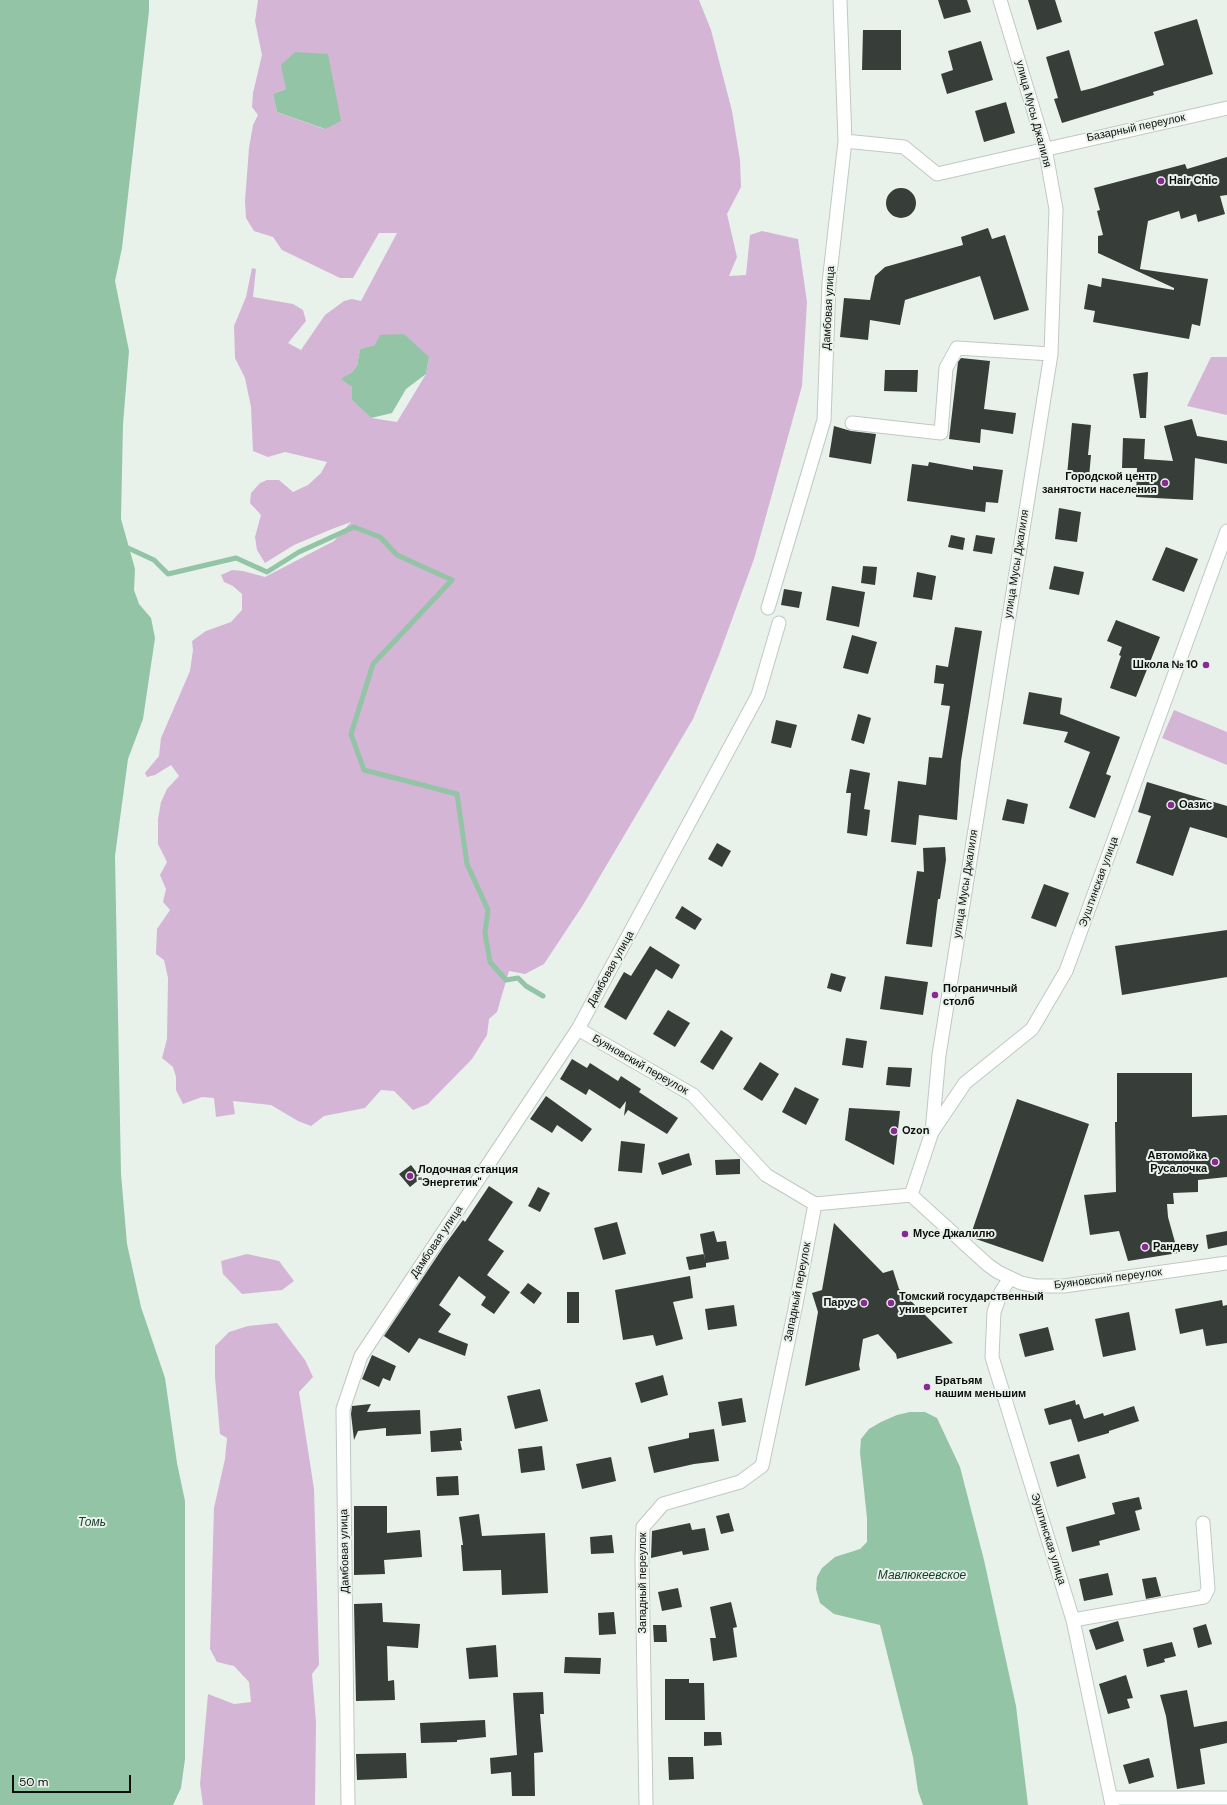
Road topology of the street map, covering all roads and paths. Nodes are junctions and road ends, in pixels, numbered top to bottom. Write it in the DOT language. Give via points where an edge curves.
graph roads {
  1 [pos="840,0"];
  2 [pos="1000,0"];
  3 [pos="1227,108"];
  4 [pos="845,141"];
  5 [pos="1045,148"];
  6 [pos="1051,354"];
  7 [pos="852,423"];
  8 [pos="1227,531"];
  9 [pos="768,608"];
  10 [pos="779,623"];
  11 [pos="578,1029"];
  12 [pos="932,1132"];
  13 [pos="911,1195"];
  14 [pos="814,1204"];
  15 [pos="1227,1263"];
  16 [pos="1010,1278"];
  17 [pos="1203,1523"];
  18 [pos="1073,1620"];
  19 [pos="1227,1798"];
  20 [pos="1111,1802"];
  21 [pos="348,1805"];
  22 [pos="646,1805"];
  1 -- 4 [label="street, Дамбовая улица"];
  2 -- 5 [label="street, улица Мусы Джалиля"];
  3 -- 5 [label="street, Базарный переулок"];
  4 -- 5 [label="street, Базарный переулок" via="904,147 937,174"];
  4 -- 9 [label="street, Дамбовая улица" via="829,283 824,420"];
  5 -- 6 [label="street, улица Мусы Джалиля" via="1056,209"];
  6 -- 7 [label="street" via="957,348 946,368 941,432"];
  6 -- 12 [label="street, улица Мусы Джалиля" via="939,1055"];
  8 -- 12 [label="street, Эуштинская улица" via="1066,971 1032,1029 965,1083"];
  10 -- 11 [label="street, Дамбовая улица" via="758,694"];
  11 -- 14 [label="street, Буяновский переулок" via="693,1096 766,1175"];
  11 -- 21 [label="street, Дамбовая улица" via="361,1356 343,1408"];
  12 -- 13 [label="street, Эуштинская улица"];
  13 -- 14 [label="street"];
  13 -- 16 [label="street, Буяновский переулок" via="988,1265"];
  14 -- 22 [label="street, Западный переулок" via="762,1466 740,1482 663,1504 643,1527"];
  15 -- 16 [label="street, Буяновский переулок" via="1064,1286 1036,1286"];
  16 -- 18 [label="street, Эуштинская улица" via="994,1312 992,1357"];
  17 -- 18 [label="street" via="1208,1589 1200,1599"];
  18 -- 20 [label="street, Эуштинская улица"];
  19 -- 20 [label="street"];
}
